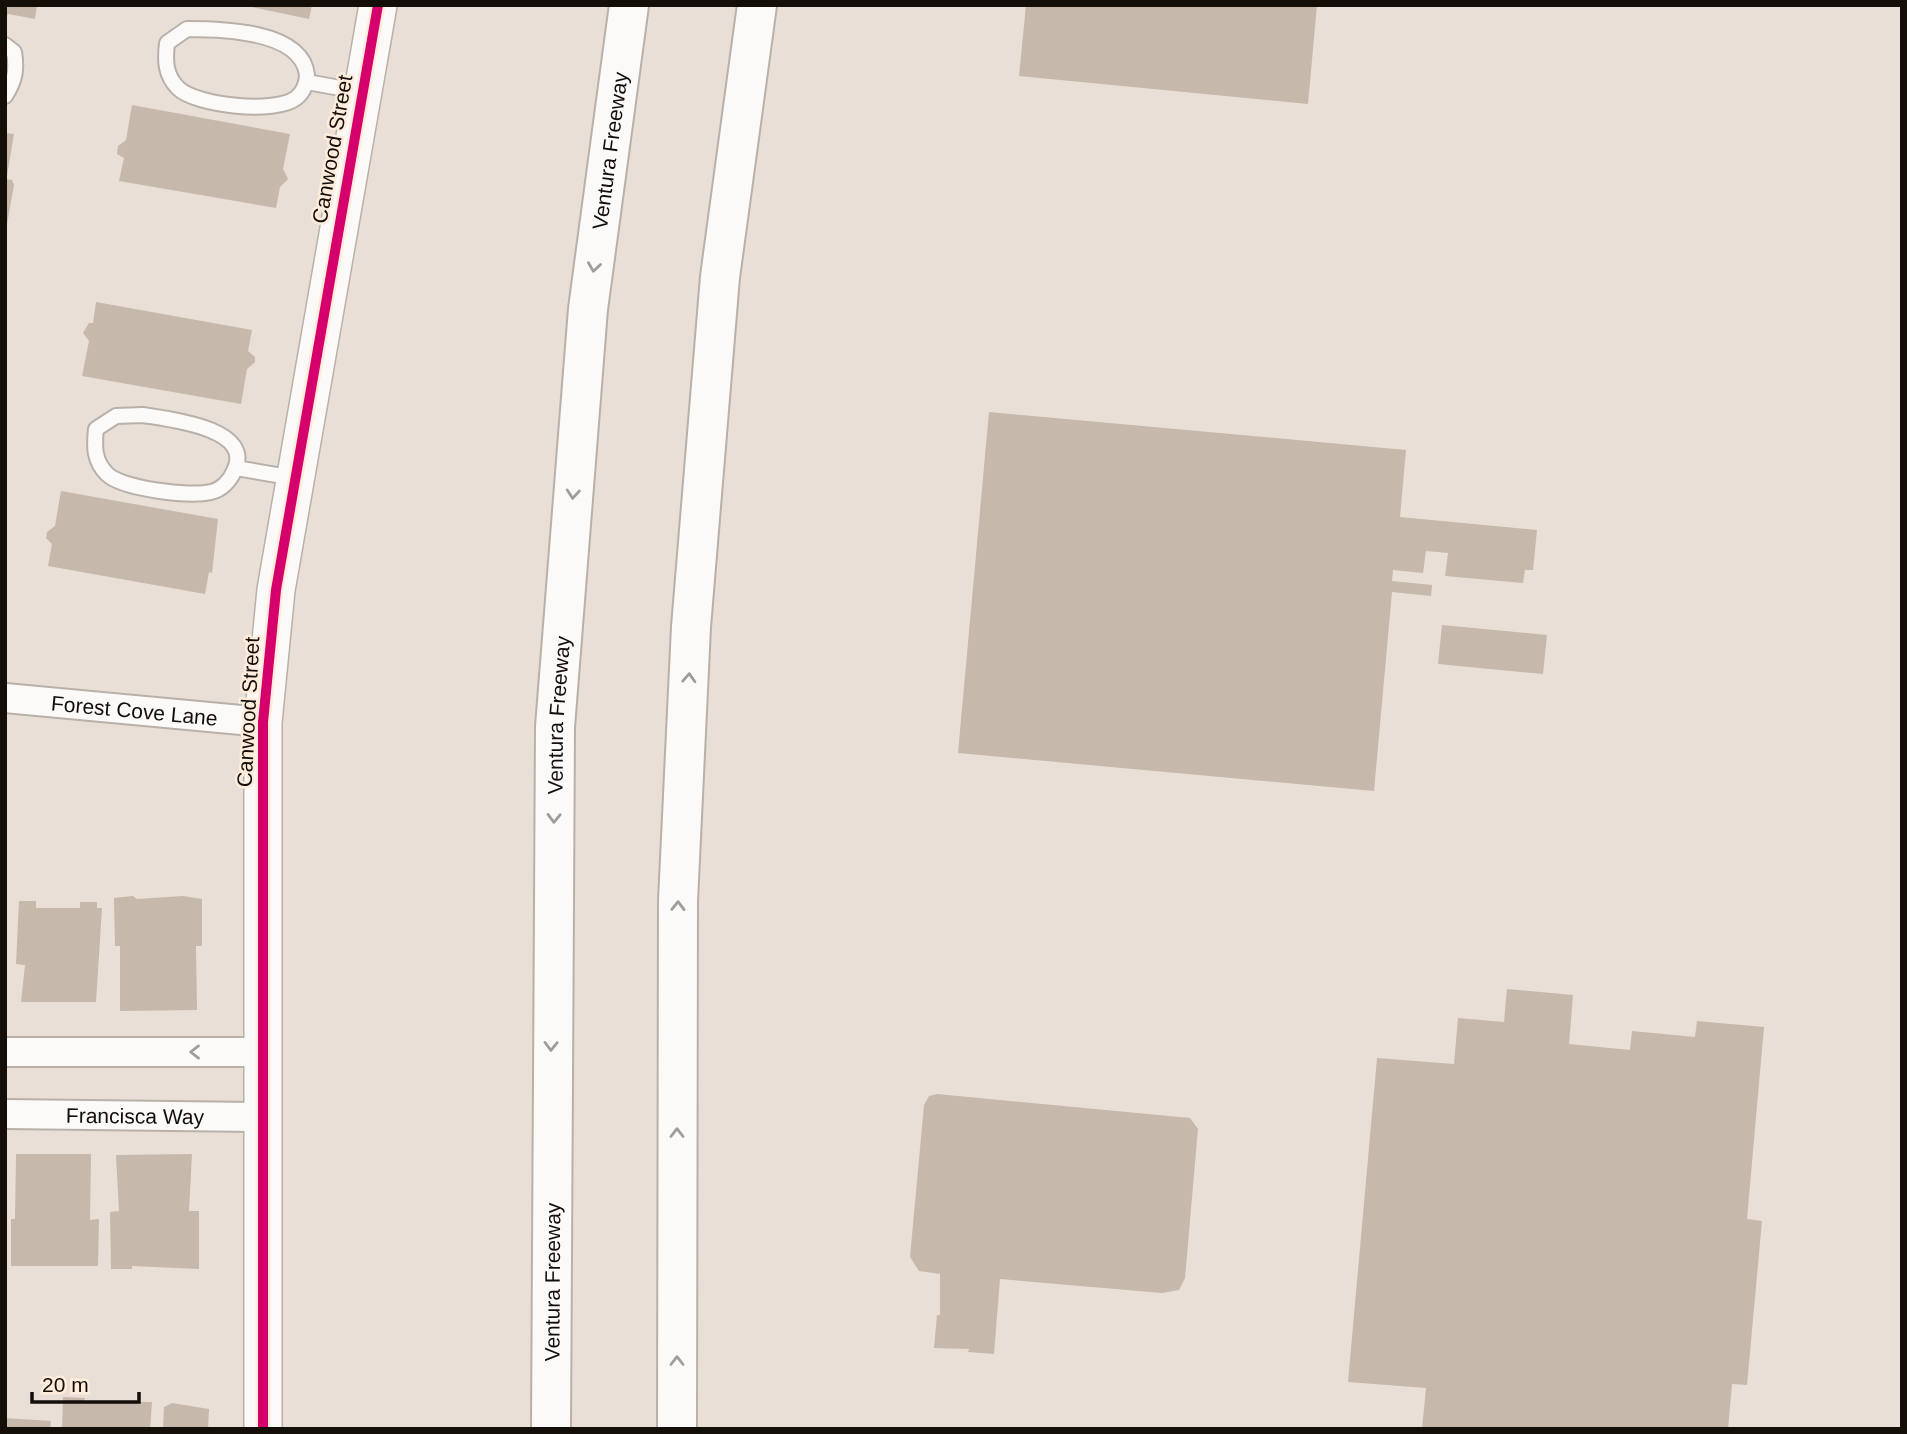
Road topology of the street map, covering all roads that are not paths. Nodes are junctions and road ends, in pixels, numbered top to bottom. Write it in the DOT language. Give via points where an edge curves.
graph roads {
  1 [pos="377,5"];
  2 [pos="629,5"];
  3 [pos="757,5"];
  4 [pos="5,45"];
  5 [pos="307,82"];
  6 [pos="362,92"];
  7 [pos="5,96"];
  8 [pos="236,468"];
  9 [pos="294,478"];
  10 [pos="5,698"];
  11 [pos="263,722"];
  12 [pos="5,1052"];
  13 [pos="264,1052"];
  14 [pos="5,1114"];
  15 [pos="264,1117"];
  16 [pos="263,1429"];
  17 [pos="551,1429"];
  18 [pos="677,1429"];
  1 -- 6 [label="street, Canwood Street"];
  2 -- 17 [label="highway, Ventura Freeway, one-way" via="588,309 555,727"];
  18 -- 3 [label="highway, one-way" via="678,901 691,627 720,277"];
  4 -- 7 [label="lane" via="14,52 16,64 14,83"];
  5 -- 5 [label="lane" via="306,65 290,47 265,37 187,29 167,43 164,65 179,89 205,100 283,106 298,97"];
  5 -- 6 [label="lane"];
  6 -- 9 [label="street, Canwood Street"];
  8 -- 8 [label="lane" via="235,452 219,433 194,423 116,416 96,429 93,451 108,475 134,486 177,493 212,492 227,483"];
  8 -- 9 [label="lane"];
  9 -- 11 [label="street, Canwood Street" via="276,590"];
  10 -- 11 [label="street, Forest Cove Lane"];
  11 -- 13 [label="street, Canwood Street"];
  13 -- 12 [label="street, one-way"];
  13 -- 15 [label="street, Canwood Street"];
  14 -- 15 [label="street, Francisca Way"];
  15 -- 16 [label="street, Canwood Street"];
}
